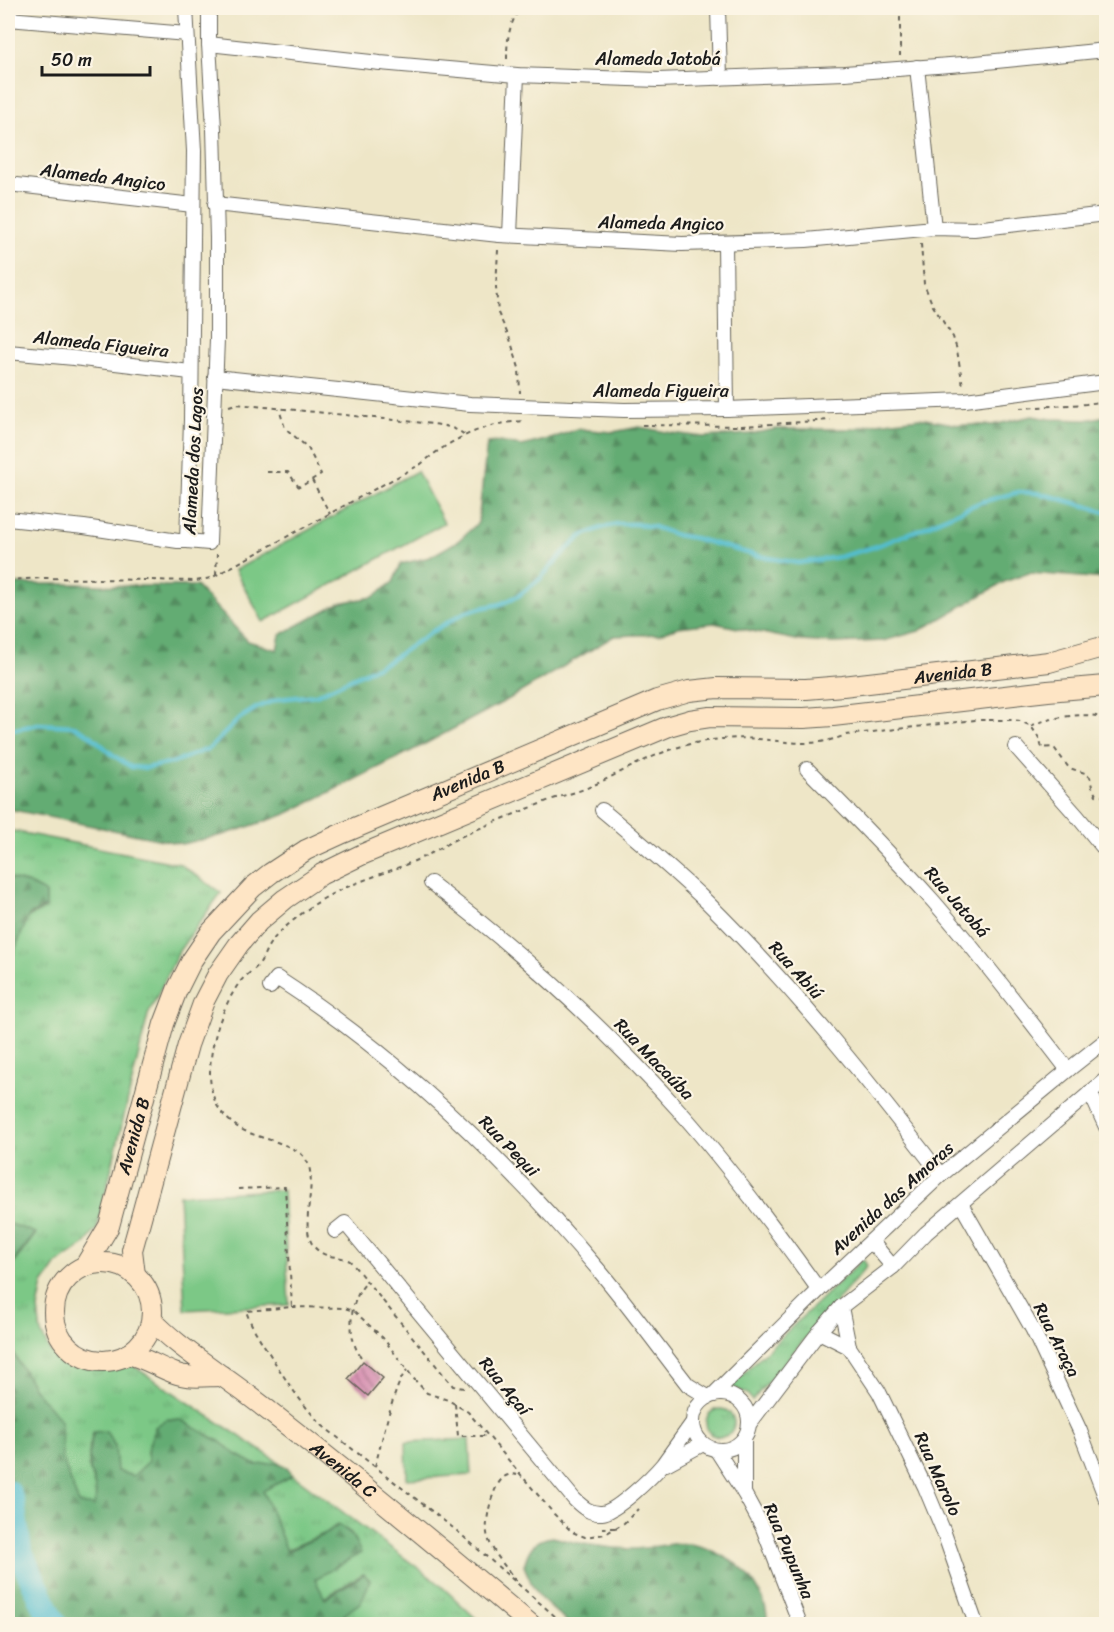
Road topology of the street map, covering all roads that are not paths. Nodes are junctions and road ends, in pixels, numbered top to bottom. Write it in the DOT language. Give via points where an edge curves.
graph roads {
  1 [pos="186,8"];
  2 [pos="209,8"];
  3 [pos="718,8"];
  4 [pos="8,19"];
  5 [pos="187,34"];
  6 [pos="209,44"];
  7 [pos="1107,50"];
  8 [pos="917,68"];
  9 [pos="512,74"];
  10 [pos="720,78"];
  11 [pos="192,85"];
  12 [pos="214,129"];
  13 [pos="8,184"];
  14 [pos="215,204"];
  15 [pos="193,205"];
  16 [pos="1107,214"];
  17 [pos="927,229"];
  18 [pos="505,235"];
  19 [pos="725,243"];
  20 [pos="193,292"];
  21 [pos="217,339"];
  22 [pos="8,352"];
  23 [pos="190,372"];
  24 [pos="215,377"];
  25 [pos="1107,381"];
  26 [pos="727,410"];
  27 [pos="190,420"];
  28 [pos="212,464"];
  29 [pos="8,519"];
  30 [pos="187,541"];
  31 [pos="1107,646"];
  32 [pos="1107,686"];
  33 [pos="1048,691"];
  34 [pos="1107,694"];
  35 [pos="1016,747"];
  36 [pos="807,769"];
  37 [pos="602,810"];
  38 [pos="1107,851"];
  39 [pos="431,883"];
  40 [pos="270,987"];
  41 [pos="1107,1040"];
  42 [pos="1068,1070"];
  43 [pos="1107,1079"];
  44 [pos="1090,1092"];
  45 [pos="1107,1127"];
  46 [pos="941,1175"];
  47 [pos="961,1204"];
  48 [pos="335,1231"];
  49 [pos="871,1241"];
  50 [pos="86,1266"];
  51 [pos="893,1267"];
  52 [pos="135,1275"];
  53 [pos="819,1290"];
  54 [pos="841,1307"];
  55 [pos="152,1320"];
  56 [pos="819,1332"];
  57 [pos="849,1347"];
  58 [pos="128,1354"];
  59 [pos="222,1376"];
  60 [pos="688,1385"];
  61 [pos="711,1396"];
  62 [pos="693,1418"];
  63 [pos="750,1423"];
  64 [pos="744,1439"];
  65 [pos="703,1444"];
  66 [pos="717,1451"];
  67 [pos="661,1466"];
  68 [pos="744,1493"];
  69 [pos="1107,1499"];
  70 [pos="530,1624"];
  71 [pos="800,1624"];
  72 [pos="976,1624"];
  1 -- 5 [label="street, Alameda dos Lagos"];
  2 -- 6 [label="street, Alameda dos Lagos"];
  3 -- 10 [label="street"];
  4 -- 5 [label="street"];
  5 -- 11 [label="street, Alameda dos Lagos"];
  6 -- 9 [label="street, Alameda Jatobá"];
  6 -- 12 [label="street, Alameda dos Lagos"];
  7 -- 8 [label="street, Alameda Jatobá"];
  8 -- 10 [label="street, Alameda Jatobá"];
  8 -- 17 [label="street"];
  9 -- 10 [label="street, Alameda Jatobá" via="658,80"];
  9 -- 18 [label="street"];
  11 -- 12 [label="street" via="199,119 207,128"];
  11 -- 15 [label="street, Alameda dos Lagos"];
  12 -- 14 [label="street, Alameda dos Lagos"];
  13 -- 15 [label="street, Alameda Angico"];
  14 -- 18 [label="street, Alameda Angico"];
  14 -- 21 [label="street, Alameda dos Lagos"];
  15 -- 20 [label="street, Alameda dos Lagos"];
  16 -- 17 [label="street, Alameda Angico" via="974,229"];
  17 -- 19 [label="street, Alameda Angico"];
  18 -- 19 [label="street, Alameda Angico"];
  19 -- 26 [label="street"];
  20 -- 21 [label="street" via="206,297 214,306"];
  20 -- 23 [label="street, Alameda dos Lagos"];
  21 -- 24 [label="street, Alameda dos Lagos"];
  22 -- 23 [label="street, Alameda Figueira"];
  23 -- 27 [label="street, Alameda dos Lagos"];
  24 -- 26 [label="street, Alameda Figueira" via="470,404"];
  24 -- 28 [label="street, Alameda dos Lagos"];
  25 -- 26 [label="street, Alameda Figueira" via="965,400"];
  27 -- 28 [label="street" via="197,458"];
  27 -- 30 [label="street, Alameda dos Lagos"];
  28 -- 30 [label="street, Alameda dos Lagos" via="209,543"];
  29 -- 30 [label="street"];
  31 -- 50 [label="street, Avenida B" via="1049,662 854,685 717,688 682,693 657,700 306,850 253,887 211,932 192,960 164,1024 109,1227"];
  32 -- 33 [label="street, Avenida B"];
  33 -- 34 [label="street"];
  33 -- 52 [label="street, Avenida B" via="833,716 690,720 322,874 259,921 218,974 204,1001 188,1045 132,1250"];
  35 -- 38 [label="street"];
  36 -- 42 [label="street, Rua Jatobá" via="934,902"];
  37 -- 46 [label="street, Rua Abiú" via="758,954 852,1062"];
  39 -- 53 [label="street, Rua Macaúba" via="502,939 613,1041 686,1118"];
  40 -- 60 [label="street, Rua Pequi" via="278,978 313,1000 393,1062 473,1133 589,1259"];
  41 -- 42 [label="street, Avenida das Amoras"];
  42 -- 46 [label="street, Avenida das Amoras"];
  43 -- 44 [label="street"];
  44 -- 45 [label="street"];
  44 -- 47 [label="street"];
  46 -- 49 [label="street, Avenida das Amoras"];
  47 -- 51 [label="street"];
  47 -- 69 [label="street, Rua Araça" via="1033,1330"];
  48 -- 67 [label="street, Rua Açaí" via="345,1223 582,1507 590,1512 610,1511"];
  49 -- 51 [label="street"];
  49 -- 53 [label="street, Avenida das Amoras"];
  50 -- 52 [label="street" via="111,1263"];
  50 -- 58 [label="street" via="71,1274 56,1297 54,1316 59,1334 69,1348 93,1361 111,1361"];
  51 -- 54 [label="street"];
  52 -- 55 [label="street" via="149,1295"];
  53 -- 61 [label="street, Avenida das Amoras"];
  54 -- 56 [label="street"];
  54 -- 57 [label="street, Rua Marolo"];
  55 -- 58 [label="street" via="144,1340"];
  55 -- 59 [label="street, Avenida C"];
  56 -- 57 [label="street, Rua Marolo"];
  56 -- 63 [label="street"];
  57 -- 72 [label="street, Rua Marolo" via="879,1392 925,1487"];
  58 -- 59 [label="street" via="175,1374"];
  59 -- 70 [label="street, Avenida C" via="439,1546"];
  60 -- 61 [label="street, Rua Pequi"];
  60 -- 62 [label="street, Rua Pequi"];
  61 -- 62 [label="street" via="699,1405"];
  61 -- 63 [label="street" via="731,1395 739,1400"];
  62 -- 65 [label="street" via="694,1431"];
  62 -- 67 [label="street, Rua Açaí"];
  63 -- 64 [label="street"];
  64 -- 66 [label="street" via="732,1449"];
  64 -- 68 [label="street, Rua Pupunha"];
  65 -- 66 [label="street"];
  65 -- 67 [label="street, Rua Açaí"];
  66 -- 68 [label="street, Rua Pupunha"];
  68 -- 71 [label="street, Rua Pupunha" via="763,1528"];
}
